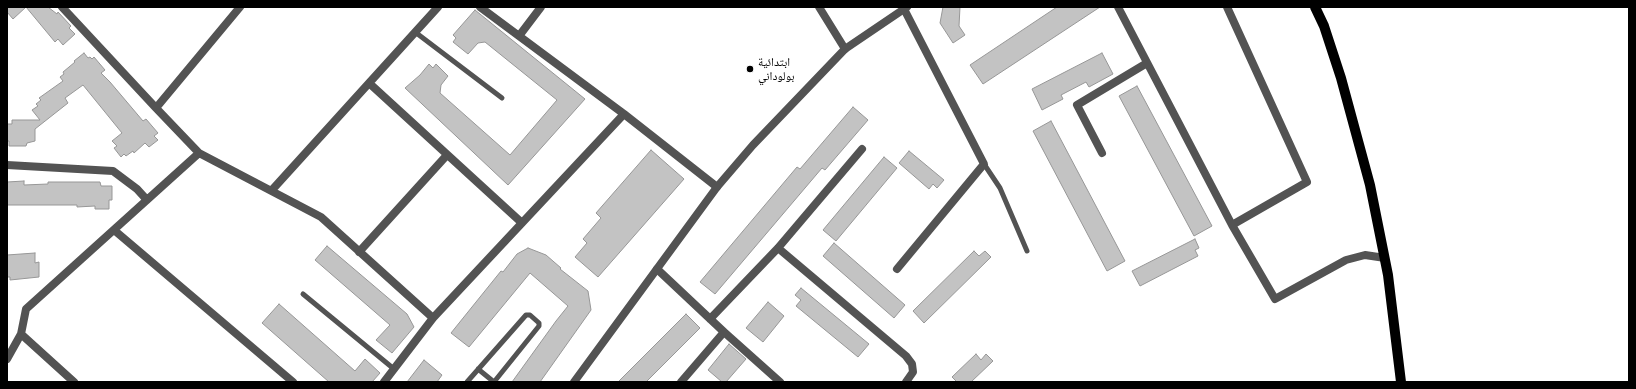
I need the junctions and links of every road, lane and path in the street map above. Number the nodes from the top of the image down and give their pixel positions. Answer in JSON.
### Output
{"nodes":[{"id":1,"x":62,"y":7,"type":"edge"},
{"id":2,"x":240,"y":7,"type":"edge"},
{"id":3,"x":438,"y":7,"type":"edge"},
{"id":4,"x":480,"y":7,"type":"edge"},
{"id":5,"x":541,"y":7,"type":"edge"},
{"id":6,"x":819,"y":7,"type":"edge"},
{"id":7,"x":1118,"y":7,"type":"edge"},
{"id":8,"x":1227,"y":7,"type":"edge"},
{"id":9,"x":1315,"y":7,"type":"edge"},
{"id":10,"x":1321,"y":7,"type":"edge"},
{"id":11,"x":906,"y":8,"type":"edge"},
{"id":12,"x":1324,"y":26,"type":"junction"},
{"id":13,"x":415,"y":32,"type":"junction"},
{"id":14,"x":520,"y":36,"type":"junction"},
{"id":15,"x":845,"y":49,"type":"junction"},
{"id":16,"x":1147,"y":64,"type":"junction"},
{"id":17,"x":369,"y":83,"type":"junction"},
{"id":18,"x":502,"y":98,"type":"dead end"},
{"id":19,"x":156,"y":108,"type":"junction"},
{"id":20,"x":624,"y":114,"type":"junction"},
{"id":21,"x":862,"y":149,"type":"dead end"},
{"id":22,"x":199,"y":153,"type":"junction"},
{"id":23,"x":1102,"y":153,"type":"dead end"},
{"id":24,"x":447,"y":155,"type":"junction"},
{"id":25,"x":984,"y":164,"type":"junction"},
{"id":26,"x":7,"y":165,"type":"edge"},
{"id":27,"x":717,"y":187,"type":"junction"},
{"id":28,"x":272,"y":190,"type":"junction"},
{"id":29,"x":147,"y":200,"type":"junction"},
{"id":30,"x":522,"y":223,"type":"junction"},
{"id":31,"x":1232,"y":225,"type":"junction"},
{"id":32,"x":114,"y":230,"type":"junction"},
{"id":33,"x":778,"y":248,"type":"junction"},
{"id":34,"x":1027,"y":251,"type":"dead end"},
{"id":35,"x":359,"y":252,"type":"junction"},
{"id":36,"x":1385,"y":258,"type":"junction"},
{"id":37,"x":897,"y":269,"type":"dead end"},
{"id":38,"x":657,"y":270,"type":"junction"},
{"id":39,"x":303,"y":294,"type":"dead end"},
{"id":40,"x":433,"y":318,"type":"junction"},
{"id":41,"x":710,"y":319,"type":"junction"},
{"id":42,"x":724,"y":332,"type":"junction"},
{"id":43,"x":21,"y":334,"type":"junction"},
{"id":44,"x":7,"y":359,"type":"edge"},
{"id":45,"x":394,"y":369,"type":"junction"},
{"id":46,"x":478,"y":369,"type":"junction"},
{"id":47,"x":74,"y":382,"type":"edge"},
{"id":48,"x":293,"y":382,"type":"edge"},
{"id":49,"x":384,"y":382,"type":"edge"},
{"id":50,"x":467,"y":382,"type":"edge"},
{"id":51,"x":494,"y":382,"type":"edge"},
{"id":52,"x":574,"y":382,"type":"edge"},
{"id":53,"x":681,"y":382,"type":"edge"},
{"id":54,"x":780,"y":382,"type":"edge"},
{"id":55,"x":906,"y":382,"type":"edge"},
{"id":56,"x":1401,"y":382,"type":"edge"}],
"edges":[{"from":1,"to":19,"type":"street"},
{"from":2,"to":19,"type":"street"},
{"from":3,"to":13,"type":"street"},
{"from":4,"to":14,"type":"street"},
{"from":5,"to":14,"type":"street"},
{"from":6,"to":15,"type":"street"},
{"from":7,"to":16,"type":"street"},
{"from":8,"to":31,"type":"street"},
{"from":9,"to":12,"type":"main road"},
{"from":10,"to":12,"type":"main road"},
{"from":11,"to":15,"type":"street"},
{"from":11,"to":25,"type":"street"},
{"from":12,"to":36,"type":"main road"},
{"from":13,"to":17,"type":"street"},
{"from":13,"to":18,"type":"lane"},
{"from":14,"to":20,"type":"street"},
{"from":15,"to":27,"type":"street"},
{"from":16,"to":23,"type":"street"},
{"from":16,"to":31,"type":"street"},
{"from":17,"to":24,"type":"street"},
{"from":17,"to":28,"type":"street"},
{"from":19,"to":22,"type":"street"},
{"from":20,"to":27,"type":"street"},
{"from":20,"to":30,"type":"street"},
{"from":21,"to":33,"type":"street"},
{"from":22,"to":28,"type":"street"},
{"from":22,"to":29,"type":"street"},
{"from":24,"to":30,"type":"street"},
{"from":24,"to":35,"type":"street"},
{"from":25,"to":34,"type":"lane"},
{"from":25,"to":37,"type":"street"},
{"from":26,"to":29,"type":"street"},
{"from":27,"to":38,"type":"street"},
{"from":28,"to":35,"type":"street"},
{"from":29,"to":32,"type":"street"},
{"from":30,"to":40,"type":"street"},
{"from":31,"to":36,"type":"street"},
{"from":32,"to":43,"type":"street"},
{"from":32,"to":48,"type":"street"},
{"from":33,"to":41,"type":"street"},
{"from":33,"to":55,"type":"street"},
{"from":35,"to":40,"type":"street"},
{"from":36,"to":56,"type":"main road"},
{"from":38,"to":41,"type":"street"},
{"from":38,"to":52,"type":"street"},
{"from":39,"to":45,"type":"lane"},
{"from":40,"to":45,"type":"street"},
{"from":41,"to":42,"type":"street"},
{"from":42,"to":53,"type":"street"},
{"from":42,"to":54,"type":"street"},
{"from":43,"to":44,"type":"street"},
{"from":43,"to":47,"type":"street"},
{"from":45,"to":49,"type":"street"},
{"from":46,"to":50,"type":"lane"},
{"from":46,"to":51,"type":"lane"},
{"from":46,"to":51,"type":"lane"}]}
